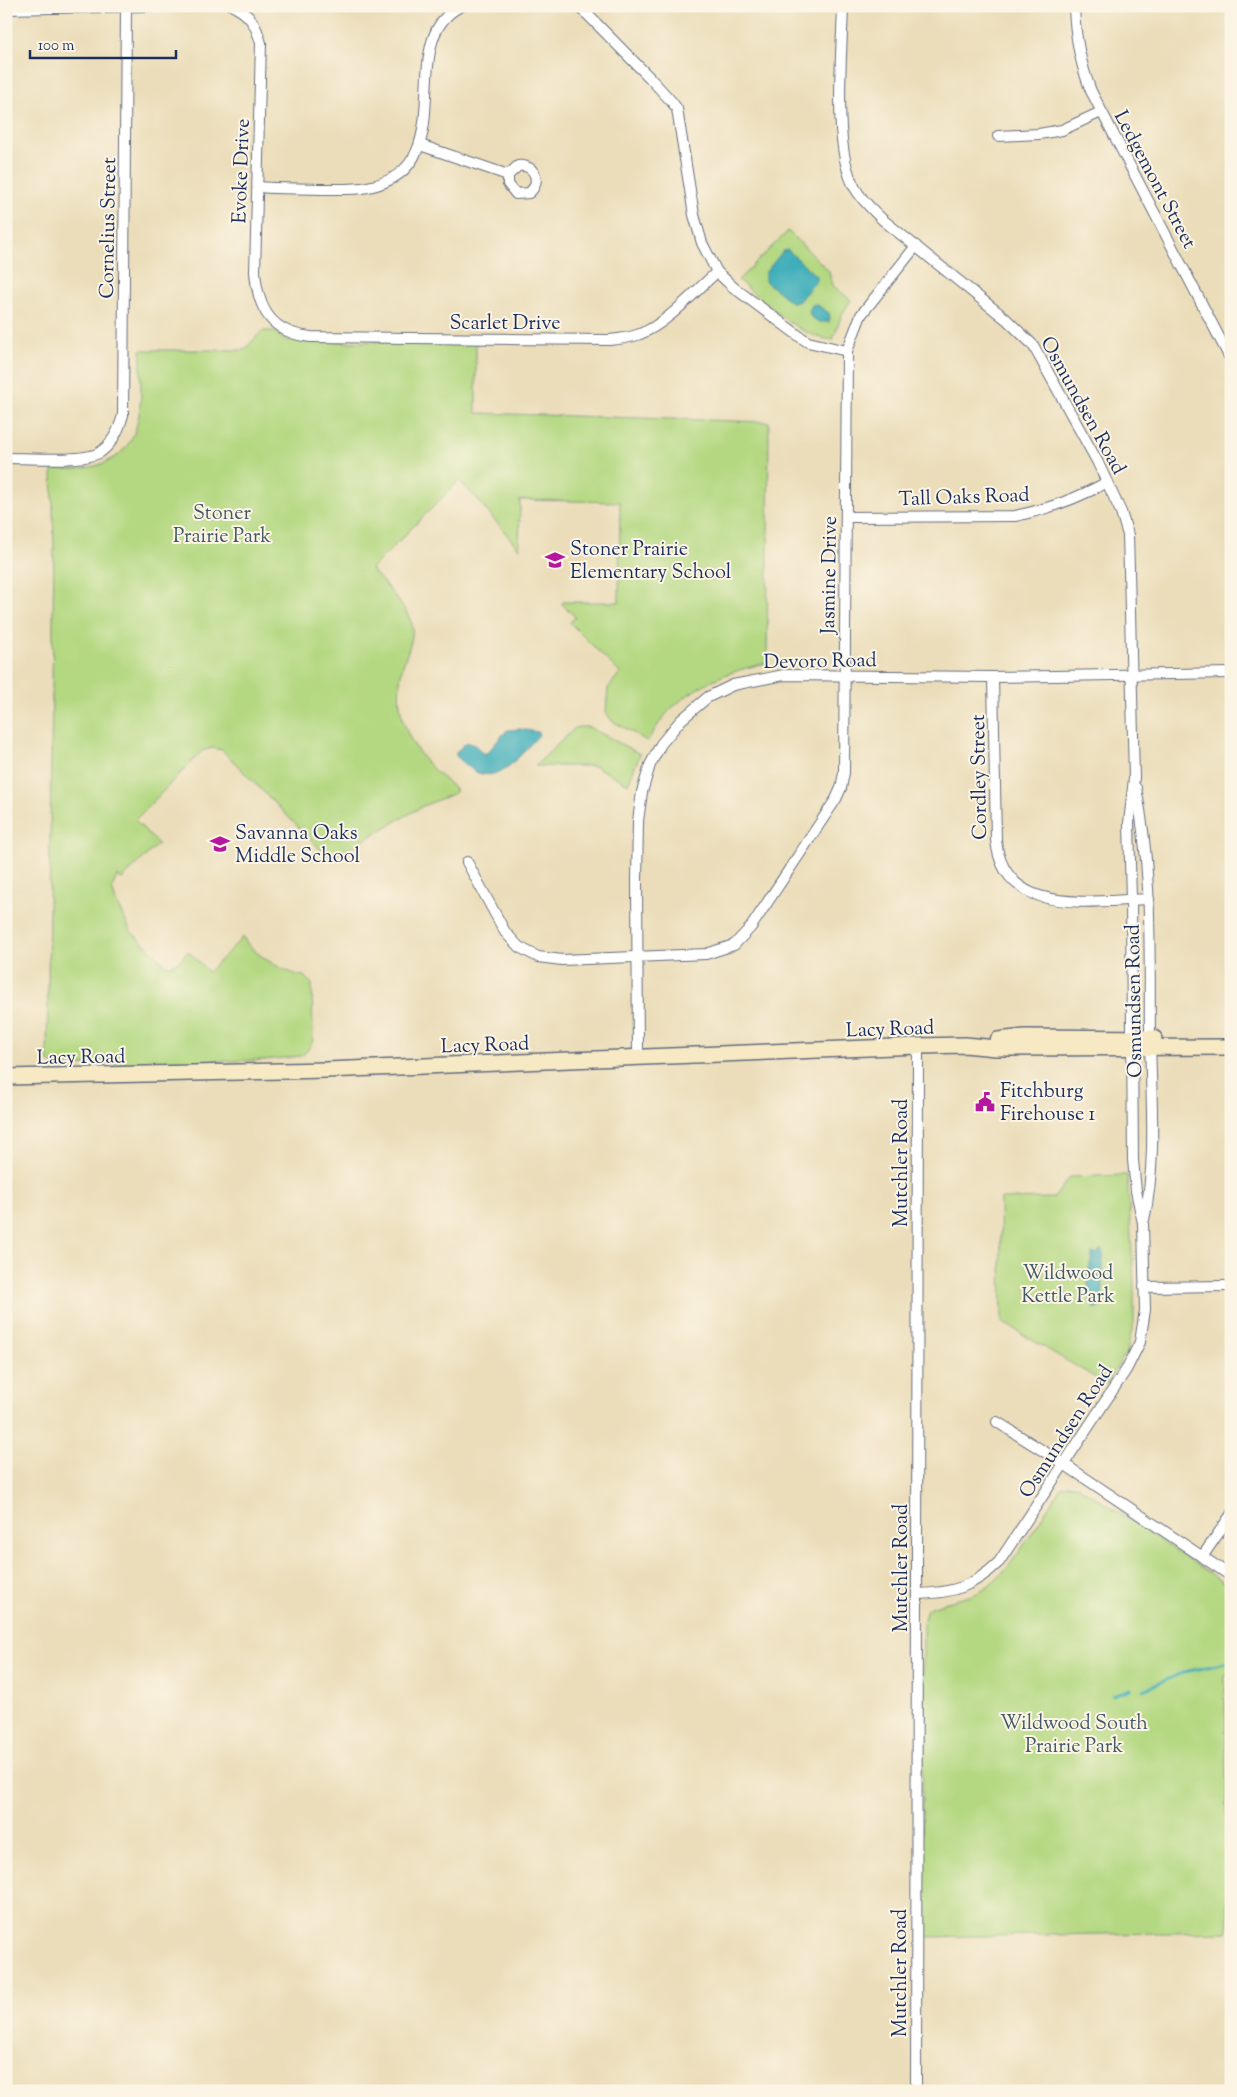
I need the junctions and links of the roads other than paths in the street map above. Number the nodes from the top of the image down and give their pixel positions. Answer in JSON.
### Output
{"nodes":[{"id":1,"x":147,"y":6,"type":"edge"},
{"id":2,"x":233,"y":6,"type":"edge"},
{"id":3,"x":460,"y":6,"type":"edge"},
{"id":4,"x":577,"y":6,"type":"edge"},
{"id":5,"x":843,"y":6,"type":"edge"},
{"id":6,"x":1074,"y":6,"type":"edge"},
{"id":7,"x":126,"y":8,"type":"junction"},
{"id":8,"x":6,"y":9,"type":"edge"},
{"id":9,"x":1101,"y":112,"type":"junction"},
{"id":10,"x":998,"y":136,"type":"dead end"},
{"id":11,"x":420,"y":145,"type":"junction"},
{"id":12,"x":508,"y":175,"type":"dead end"},
{"id":13,"x":258,"y":187,"type":"junction"},
{"id":14,"x":916,"y":246,"type":"junction"},
{"id":15,"x":717,"y":272,"type":"junction"},
{"id":16,"x":274,"y":323,"type":"joint"},
{"id":17,"x":847,"y":350,"type":"junction"},
{"id":18,"x":1231,"y":360,"type":"edge"},
{"id":19,"x":6,"y":458,"type":"edge"},
{"id":20,"x":1107,"y":482,"type":"junction"},
{"id":21,"x":846,"y":517,"type":"junction"},
{"id":22,"x":1231,"y":673,"type":"edge"},
{"id":23,"x":1132,"y":675,"type":"junction"},
{"id":24,"x":844,"y":676,"type":"junction"},
{"id":25,"x":994,"y":677,"type":"junction"},
{"id":26,"x":1134,"y":778,"type":"junction"},
{"id":27,"x":467,"y":862,"type":"dead end"},
{"id":28,"x":1131,"y":899,"type":"junction"},
{"id":29,"x":1149,"y":899,"type":"junction"},
{"id":30,"x":637,"y":957,"type":"junction"},
{"id":31,"x":1231,"y":1038,"type":"edge"},
{"id":32,"x":1132,"y":1042,"type":"junction"},
{"id":33,"x":1150,"y":1043,"type":"junction"},
{"id":34,"x":918,"y":1046,"type":"junction"},
{"id":35,"x":1231,"y":1046,"type":"edge"},
{"id":36,"x":638,"y":1058,"type":"junction"},
{"id":37,"x":6,"y":1078,"type":"edge"},
{"id":38,"x":1132,"y":1133,"type":"junction"},
{"id":39,"x":1152,"y":1133,"type":"junction"},
{"id":40,"x":1143,"y":1223,"type":"junction"},
{"id":41,"x":1231,"y":1286,"type":"edge"},
{"id":42,"x":1144,"y":1287,"type":"junction"},
{"id":43,"x":998,"y":1422,"type":"dead end"},
{"id":44,"x":1064,"y":1464,"type":"junction"},
{"id":45,"x":1231,"y":1515,"type":"edge"},
{"id":46,"x":1202,"y":1557,"type":"junction"},
{"id":47,"x":1231,"y":1576,"type":"edge"},
{"id":48,"x":918,"y":1594,"type":"junction"},
{"id":49,"x":916,"y":2091,"type":"edge"}],
"edges":[{"from":1,"to":7,"type":"street"},
{"from":2,"to":13,"type":"street","name":"Evoke Drive"},
{"from":3,"to":11,"type":"street"},
{"from":4,"to":15,"type":"street"},
{"from":5,"to":14,"type":"street","name":"Osmundsen Road"},
{"from":6,"to":9,"type":"street","name":"Ledgemont Street"},
{"from":7,"to":8,"type":"street"},
{"from":7,"to":19,"type":"street","name":"Cornelius Street"},
{"from":9,"to":10,"type":"street"},
{"from":9,"to":18,"type":"street","name":"Ledgemont Street"},
{"from":11,"to":12,"type":"street"},
{"from":11,"to":13,"type":"street"},
{"from":13,"to":16,"type":"street","name":"Evoke Drive"},
{"from":14,"to":17,"type":"street","name":"Jasmine Drive"},
{"from":14,"to":20,"type":"street","name":"Osmundsen Road"},
{"from":15,"to":16,"type":"street","name":"Scarlet Drive"},
{"from":15,"to":17,"type":"street"},
{"from":17,"to":21,"type":"street","name":"Jasmine Drive"},
{"from":20,"to":21,"type":"street","name":"Tall Oaks Road"},
{"from":20,"to":23,"type":"street","name":"Osmundsen Road"},
{"from":21,"to":24,"type":"street","name":"Jasmine Drive"},
{"from":22,"to":23,"type":"street","name":"Devoro Road"},
{"from":23,"to":25,"type":"street","name":"Devoro Road"},
{"from":23,"to":26,"type":"street","name":"Osmundsen Road"},
{"from":24,"to":25,"type":"street","name":"Devoro Road"},
{"from":24,"to":30,"type":"street","name":"Jasmine Drive"},
{"from":24,"to":30,"type":"street","name":"Devoro Road"},
{"from":25,"to":28,"type":"street","name":"Cordley Street"},
{"from":26,"to":28,"type":"street","name":"Osmundsen Road"},
{"from":26,"to":29,"type":"street","name":"Osmundsen Road"},
{"from":27,"to":30,"type":"street","name":"Jasmine Drive"},
{"from":28,"to":29,"type":"street","name":"Cordley Street"},
{"from":28,"to":32,"type":"street","name":"Osmundsen Road"},
{"from":29,"to":33,"type":"street","name":"Osmundsen Road"},
{"from":30,"to":36,"type":"street","name":"Devoro Road"},
{"from":31,"to":33,"type":"street","name":"Lacy Road"},
{"from":32,"to":33,"type":"street","name":"Lacy Road"},
{"from":32,"to":34,"type":"street","name":"Lacy Road"},
{"from":32,"to":38,"type":"street","name":"Osmundsen Road"},
{"from":33,"to":35,"type":"street","name":"Lacy Road"},
{"from":33,"to":39,"type":"street","name":"Osmundsen Road"},
{"from":34,"to":36,"type":"street","name":"Lacy Road"},
{"from":34,"to":48,"type":"street","name":"Mutchler Road"},
{"from":36,"to":37,"type":"street","name":"Lacy Road"},
{"from":38,"to":39,"type":"street"},
{"from":38,"to":40,"type":"street","name":"Osmundsen Road"},
{"from":39,"to":40,"type":"street","name":"Osmundsen Road"},
{"from":40,"to":42,"type":"street","name":"Osmundsen Road"},
{"from":41,"to":42,"type":"street"},
{"from":42,"to":44,"type":"street","name":"Osmundsen Road"},
{"from":43,"to":44,"type":"street"},
{"from":44,"to":46,"type":"street"},
{"from":44,"to":48,"type":"street","name":"Osmundsen Road"},
{"from":45,"to":46,"type":"street"},
{"from":46,"to":47,"type":"street"},
{"from":48,"to":49,"type":"street","name":"Mutchler Road"}]}
